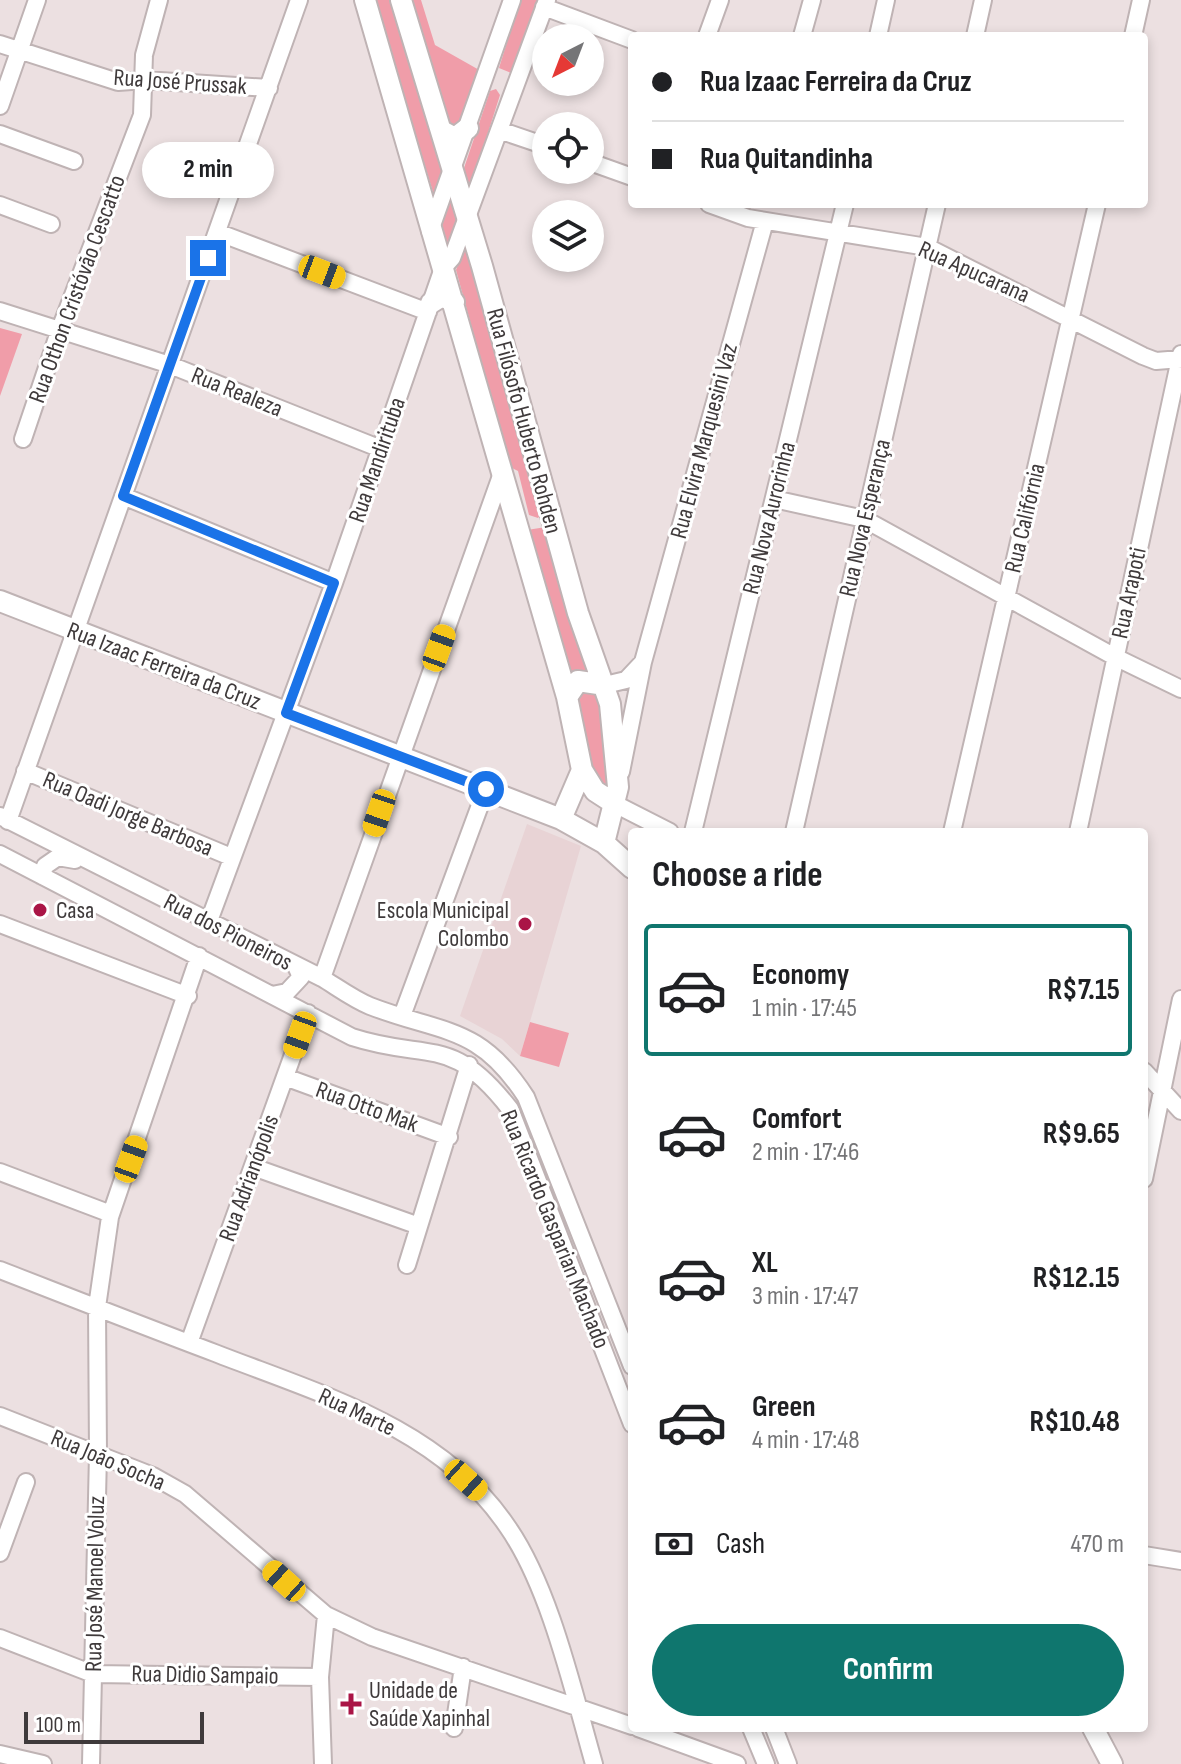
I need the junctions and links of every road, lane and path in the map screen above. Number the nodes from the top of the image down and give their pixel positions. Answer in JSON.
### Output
{"nodes":[{"id":1,"x":37,"y":0,"type":"edge"},
{"id":2,"x":159,"y":0,"type":"edge"},
{"id":3,"x":299,"y":0,"type":"edge"},
{"id":4,"x":365,"y":0,"type":"edge"},
{"id":5,"x":401,"y":0,"type":"edge"},
{"id":6,"x":512,"y":0,"type":"edge"},
{"id":7,"x":720,"y":0,"type":"edge"},
{"id":8,"x":812,"y":0,"type":"edge"},
{"id":9,"x":886,"y":0,"type":"edge"},
{"id":10,"x":983,"y":0,"type":"edge"},
{"id":11,"x":1141,"y":0,"type":"edge"},
{"id":12,"x":545,"y":4,"type":"edge"},
{"id":13,"x":708,"y":32,"type":"edge"},
{"id":14,"x":803,"y":32,"type":"edge"},
{"id":15,"x":879,"y":32,"type":"edge"},
{"id":16,"x":976,"y":32,"type":"edge"},
{"id":17,"x":1134,"y":32,"type":"edge"},
{"id":18,"x":628,"y":38,"type":"edge"},
{"id":19,"x":0,"y":44,"type":"edge"},
{"id":20,"x":19,"y":51,"type":"junction"},
{"id":21,"x":145,"y":80,"type":"junction"},
{"id":22,"x":483,"y":86,"type":"junction"},
{"id":23,"x":269,"y":88,"type":"junction"},
{"id":24,"x":511,"y":97,"type":"junction"},
{"id":25,"x":0,"y":106,"type":"edge"},
{"id":26,"x":468,"y":128,"type":"junction"},
{"id":27,"x":499,"y":130,"type":"junction"},
{"id":28,"x":442,"y":131,"type":"junction"},
{"id":29,"x":0,"y":134,"type":"edge"},
{"id":30,"x":532,"y":141,"type":"edge"},
{"id":31,"x":74,"y":161,"type":"dead end"},
{"id":32,"x":604,"y":167,"type":"edge"},
{"id":33,"x":454,"y":172,"type":"junction"},
{"id":34,"x":628,"y":176,"type":"edge"},
{"id":35,"x":0,"y":205,"type":"edge"},
{"id":36,"x":844,"y":208,"type":"edge"},
{"id":37,"x":936,"y":208,"type":"edge"},
{"id":38,"x":1096,"y":208,"type":"edge"},
{"id":39,"x":750,"y":211,"type":"edge"},
{"id":40,"x":467,"y":217,"type":"junction"},
{"id":41,"x":765,"y":221,"type":"junction"},
{"id":42,"x":51,"y":224,"type":"dead end"},
{"id":43,"x":430,"y":231,"type":"junction"},
{"id":44,"x":217,"y":232,"type":"junction"},
{"id":45,"x":839,"y":232,"type":"junction"},
{"id":46,"x":927,"y":247,"type":"junction"},
{"id":47,"x":443,"y":268,"type":"junction"},
{"id":48,"x":454,"y":302,"type":"junction"},
{"id":49,"x":429,"y":308,"type":"junction"},
{"id":50,"x":0,"y":311,"type":"edge"},
{"id":51,"x":1072,"y":318,"type":"junction"},
{"id":52,"x":60,"y":329,"type":"junction"},
{"id":53,"x":1181,"y":358,"type":"edge"},
{"id":54,"x":170,"y":365,"type":"junction"},
{"id":55,"x":23,"y":439,"type":"dead end"},
{"id":56,"x":381,"y":449,"type":"junction"},
{"id":57,"x":501,"y":476,"type":"junction"},
{"id":58,"x":123,"y":496,"type":"junction"},
{"id":59,"x":774,"y":499,"type":"junction"},
{"id":60,"x":548,"y":508,"type":"junction"},
{"id":61,"x":489,"y":510,"type":"junction"},
{"id":62,"x":514,"y":515,"type":"junction"},
{"id":63,"x":864,"y":519,"type":"junction"},
{"id":64,"x":334,"y":583,"type":"junction"},
{"id":65,"x":1007,"y":596,"type":"junction"},
{"id":66,"x":0,"y":601,"type":"edge"},
{"id":67,"x":75,"y":631,"type":"junction"},
{"id":68,"x":1115,"y":657,"type":"junction"},
{"id":69,"x":643,"y":662,"type":"junction"},
{"id":70,"x":605,"y":685,"type":"junction"},
{"id":71,"x":1181,"y":689,"type":"edge"},
{"id":72,"x":567,"y":697,"type":"junction"},
{"id":73,"x":286,"y":713,"type":"junction"},
{"id":74,"x":399,"y":758,"type":"junction"},
{"id":75,"x":582,"y":770,"type":"junction"},
{"id":76,"x":25,"y":771,"type":"junction"},
{"id":77,"x":486,"y":789,"type":"junction"},
{"id":78,"x":617,"y":795,"type":"junction"},
{"id":79,"x":4,"y":818,"type":"edge"},
{"id":80,"x":561,"y":819,"type":"junction"},
{"id":81,"x":664,"y":828,"type":"edge"},
{"id":82,"x":694,"y":828,"type":"edge"},
{"id":83,"x":795,"y":828,"type":"edge"},
{"id":84,"x":953,"y":828,"type":"edge"},
{"id":85,"x":1079,"y":828,"type":"edge"},
{"id":86,"x":604,"y":843,"type":"junction"},
{"id":87,"x":0,"y":854,"type":"edge"},
{"id":88,"x":231,"y":857,"type":"junction"},
{"id":89,"x":628,"y":864,"type":"edge"},
{"id":90,"x":114,"y":874,"type":"junction"},
{"id":91,"x":42,"y":876,"type":"junction"},
{"id":92,"x":209,"y":921,"type":"junction"},
{"id":93,"x":0,"y":924,"type":"edge"},
{"id":94,"x":199,"y":956,"type":"junction"},
{"id":95,"x":296,"y":966,"type":"junction"},
{"id":96,"x":322,"y":978,"type":"junction"},
{"id":97,"x":272,"y":995,"type":"junction"},
{"id":98,"x":188,"y":996,"type":"junction"},
{"id":99,"x":1181,"y":999,"type":"edge"},
{"id":100,"x":308,"y":1013,"type":"junction"},
{"id":101,"x":402,"y":1016,"type":"junction"},
{"id":102,"x":461,"y":1034,"type":"joint"},
{"id":103,"x":450,"y":1055,"type":"joint"},
{"id":104,"x":469,"y":1065,"type":"junction"},
{"id":105,"x":1148,"y":1076,"type":"edge"},
{"id":106,"x":285,"y":1077,"type":"junction"},
{"id":107,"x":1161,"y":1094,"type":"junction"},
{"id":108,"x":1181,"y":1111,"type":"edge"},
{"id":109,"x":449,"y":1137,"type":"junction"},
{"id":110,"x":1148,"y":1159,"type":"edge"},
{"id":111,"x":253,"y":1167,"type":"junction"},
{"id":112,"x":0,"y":1172,"type":"edge"},
{"id":113,"x":111,"y":1214,"type":"junction"},
{"id":114,"x":419,"y":1226,"type":"junction"},
{"id":115,"x":407,"y":1265,"type":"dead end"},
{"id":116,"x":0,"y":1270,"type":"edge"},
{"id":117,"x":97,"y":1307,"type":"junction"},
{"id":118,"x":189,"y":1343,"type":"junction"},
{"id":119,"x":628,"y":1356,"type":"edge"},
{"id":120,"x":628,"y":1414,"type":"edge"},
{"id":121,"x":0,"y":1416,"type":"edge"},
{"id":122,"x":98,"y":1454,"type":"junction"},
{"id":123,"x":26,"y":1482,"type":"dead end"},
{"id":124,"x":0,"y":1553,"type":"edge"},
{"id":125,"x":1148,"y":1556,"type":"edge"},
{"id":126,"x":1181,"y":1561,"type":"edge"},
{"id":127,"x":326,"y":1615,"type":"junction"},
{"id":128,"x":0,"y":1638,"type":"edge"},
{"id":129,"x":463,"y":1667,"type":"junction"},
{"id":130,"x":93,"y":1674,"type":"junction"},
{"id":131,"x":320,"y":1677,"type":"junction"},
{"id":132,"x":577,"y":1706,"type":"junction"},
{"id":133,"x":628,"y":1725,"type":"edge"},
{"id":134,"x":454,"y":1728,"type":"dead end"},
{"id":135,"x":649,"y":1732,"type":"edge"},
{"id":136,"x":753,"y":1732,"type":"edge"},
{"id":137,"x":776,"y":1732,"type":"edge"},
{"id":138,"x":1095,"y":1732,"type":"edge"},
{"id":139,"x":0,"y":1754,"type":"edge"},
{"id":140,"x":43,"y":1764,"type":"edge"},
{"id":141,"x":91,"y":1764,"type":"edge"},
{"id":142,"x":323,"y":1764,"type":"edge"},
{"id":143,"x":594,"y":1764,"type":"edge"},
{"id":144,"x":737,"y":1764,"type":"edge"},
{"id":145,"x":766,"y":1764,"type":"edge"},
{"id":146,"x":788,"y":1764,"type":"edge"},
{"id":147,"x":1112,"y":1764,"type":"edge"}],
"edges":[{"from":1,"to":20,"type":"street"},
{"from":2,"to":21,"type":"street","name":"Rua Othon Cristóvão Cescatto"},
{"from":3,"to":23,"type":"street"},
{"from":4,"to":43,"type":"main road","name":"Rua Filósofo Huberto Rohden"},
{"from":5,"to":28,"type":"main road","name":"Rua Filósofo Huberto Rohden"},
{"from":6,"to":22,"type":"street"},
{"from":7,"to":13,"type":"street"},
{"from":8,"to":14,"type":"street"},
{"from":9,"to":15,"type":"street"},
{"from":10,"to":16,"type":"street"},
{"from":11,"to":17,"type":"street"},
{"from":12,"to":18,"type":"street"},
{"from":12,"to":24,"type":"street","name":"Rua Mandirituba"},
{"from":19,"to":20,"type":"street","name":"Rua José Prussak"},
{"from":20,"to":21,"type":"street","name":"Rua José Prussak"},
{"from":20,"to":25,"type":"street"},
{"from":21,"to":23,"type":"street","name":"Rua José Prussak"},
{"from":21,"to":52,"type":"street","name":"Rua Othon Cristóvão Cescatto"},
{"from":22,"to":24,"type":"street"},
{"from":22,"to":26,"type":"street"},
{"from":23,"to":44,"type":"street"},
{"from":24,"to":27,"type":"street","name":"Rua Mandirituba"},
{"from":26,"to":28,"type":"main road"},
{"from":26,"to":33,"type":"street"},
{"from":27,"to":30,"type":"street"},
{"from":27,"to":40,"type":"street","name":"Rua Mandirituba"},
{"from":28,"to":33,"type":"main road","name":"Rua Filósofo Huberto Rohden"},
{"from":29,"to":31,"type":"street"},
{"from":32,"to":34,"type":"street"},
{"from":33,"to":40,"type":"main road","name":"Rua Filósofo Huberto Rohden"},
{"from":33,"to":43,"type":"street"},
{"from":35,"to":42,"type":"street"},
{"from":36,"to":45,"type":"street","name":"Rua Nova Aurorinha"},
{"from":37,"to":46,"type":"street","name":"Rua Nova Esperança"},
{"from":38,"to":51,"type":"street","name":"Rua Califórnia"},
{"from":39,"to":41,"type":"street","name":"Rua Apucarana"},
{"from":40,"to":47,"type":"street","name":"Rua Mandirituba"},
{"from":40,"to":60,"type":"main road","name":"Rua Filósofo Huberto Rohden"},
{"from":41,"to":45,"type":"street","name":"Rua Apucarana"},
{"from":41,"to":69,"type":"street","name":"Rua Elvira Marquesini Vaz"},
{"from":43,"to":47,"type":"main road","name":"Rua Filósofo Huberto Rohden"},
{"from":44,"to":49,"type":"street"},
{"from":44,"to":54,"type":"street"},
{"from":45,"to":46,"type":"street","name":"Rua Apucarana"},
{"from":45,"to":59,"type":"street","name":"Rua Nova Aurorinha"},
{"from":46,"to":51,"type":"street","name":"Rua Apucarana"},
{"from":46,"to":63,"type":"street","name":"Rua Nova Esperança"},
{"from":47,"to":48,"type":"main road","name":"Rua Filósofo Huberto Rohden"},
{"from":47,"to":49,"type":"street","name":"Rua Mandirituba"},
{"from":48,"to":49,"type":"main road"},
{"from":48,"to":57,"type":"main road","name":"Rua Filósofo Huberto Rohden"},
{"from":49,"to":56,"type":"street","name":"Rua Mandirituba"},
{"from":50,"to":52,"type":"street","name":"Rua Realeza"},
{"from":51,"to":53,"type":"street","name":"Rua Apucarana"},
{"from":51,"to":65,"type":"street","name":"Rua Califórnia"},
{"from":52,"to":54,"type":"street","name":"Rua Realeza"},
{"from":52,"to":55,"type":"street","name":"Rua Othon Cristóvão Cescatto"},
{"from":53,"to":68,"type":"street","name":"Rua Arapoti"},
{"from":54,"to":56,"type":"street","name":"Rua Realeza"},
{"from":54,"to":58,"type":"street"},
{"from":56,"to":64,"type":"street","name":"Rua Mandirituba"},
{"from":57,"to":61,"type":"street"},
{"from":57,"to":62,"type":"main road","name":"Rua Filósofo Huberto Rohden"},
{"from":58,"to":64,"type":"street"},
{"from":58,"to":67,"type":"street"},
{"from":59,"to":63,"type":"street"},
{"from":59,"to":82,"type":"street","name":"Rua Nova Aurorinha"},
{"from":60,"to":62,"type":"main road"},
{"from":60,"to":70,"type":"main road","name":"Rua Filósofo Huberto Rohden"},
{"from":61,"to":62,"type":"street"},
{"from":61,"to":74,"type":"street"},
{"from":62,"to":72,"type":"main road","name":"Rua Filósofo Huberto Rohden"},
{"from":63,"to":65,"type":"street"},
{"from":63,"to":83,"type":"street","name":"Rua Nova Esperança"},
{"from":64,"to":73,"type":"street","name":"Rua Mandirituba"},
{"from":65,"to":68,"type":"street"},
{"from":65,"to":84,"type":"street","name":"Rua Califórnia"},
{"from":66,"to":67,"type":"main road","name":"Rua Izaac Ferreira da Cruz"},
{"from":67,"to":73,"type":"main road","name":"Rua Izaac Ferreira da Cruz"},
{"from":67,"to":76,"type":"street"},
{"from":68,"to":71,"type":"street"},
{"from":68,"to":85,"type":"street","name":"Rua Arapoti"},
{"from":69,"to":70,"type":"street"},
{"from":69,"to":78,"type":"street","name":"Rua Elvira Marquesini Vaz"},
{"from":70,"to":72,"type":"main road"},
{"from":70,"to":78,"type":"main road","name":"Rua Filósofo Huberto Rohden"},
{"from":72,"to":75,"type":"main road","name":"Rua Filósofo Huberto Rohden"},
{"from":73,"to":74,"type":"main road","name":"Rua Izaac Ferreira da Cruz"},
{"from":73,"to":88,"type":"street","name":"Rua Mandirituba"},
{"from":74,"to":77,"type":"main road","name":"Rua Izaac Ferreira da Cruz"},
{"from":74,"to":96,"type":"street"},
{"from":75,"to":78,"type":"main road"},
{"from":75,"to":80,"type":"main road"},
{"from":76,"to":79,"type":"street"},
{"from":76,"to":88,"type":"street","name":"Rua Oadi Jorge Barbosa"},
{"from":77,"to":80,"type":"main road","name":"Rua Izaac Ferreira da Cruz"},
{"from":77,"to":101,"type":"street"},
{"from":78,"to":81,"type":"street"},
{"from":78,"to":86,"type":"main road","name":"Rua Filósofo Huberto Rohden"},
{"from":79,"to":90,"type":"street","name":"Rua dos Pioneiros"},
{"from":80,"to":86,"type":"main road","name":"Rua Izaac Ferreira da Cruz"},
{"from":86,"to":89,"type":"main road","name":"Rua Izaac Ferreira da Cruz"},
{"from":87,"to":91,"type":"street","name":"Rua dos Pioneiros"},
{"from":88,"to":92,"type":"street","name":"Rua Mandirituba"},
{"from":90,"to":91,"type":"street"},
{"from":90,"to":92,"type":"street","name":"Rua dos Pioneiros"},
{"from":91,"to":94,"type":"street","name":"Rua dos Pioneiros"},
{"from":92,"to":95,"type":"street","name":"Rua dos Pioneiros"},
{"from":93,"to":98,"type":"street"},
{"from":94,"to":97,"type":"street","name":"Rua dos Pioneiros"},
{"from":94,"to":98,"type":"street"},
{"from":95,"to":96,"type":"street","name":"Rua dos Pioneiros"},
{"from":95,"to":97,"type":"street"},
{"from":96,"to":101,"type":"street","name":"Rua dos Pioneiros"},
{"from":97,"to":100,"type":"street","name":"Rua dos Pioneiros"},
{"from":98,"to":113,"type":"street"},
{"from":99,"to":107,"type":"street"},
{"from":100,"to":103,"type":"street","name":"Rua dos Pioneiros"},
{"from":100,"to":106,"type":"street","name":"Rua Adrianópolis"},
{"from":101,"to":102,"type":"street","name":"Rua dos Pioneiros"},
{"from":102,"to":119,"type":"street","name":"Rua Ricardo Gasparian Machado"},
{"from":103,"to":104,"type":"street","name":"Rua Ricardo Gasparian Machado"},
{"from":104,"to":109,"type":"street"},
{"from":104,"to":120,"type":"street","name":"Rua Ricardo Gasparian Machado"},
{"from":105,"to":107,"type":"street"},
{"from":106,"to":109,"type":"street","name":"Rua Otto Mak"},
{"from":106,"to":111,"type":"street","name":"Rua Adrianópolis"},
{"from":107,"to":108,"type":"street"},
{"from":107,"to":110,"type":"street"},
{"from":109,"to":114,"type":"street"},
{"from":111,"to":114,"type":"street"},
{"from":111,"to":118,"type":"street","name":"Rua Adrianópolis"},
{"from":112,"to":113,"type":"street"},
{"from":113,"to":117,"type":"street"},
{"from":114,"to":115,"type":"street"},
{"from":116,"to":117,"type":"street","name":"Rua Marte"},
{"from":117,"to":118,"type":"street","name":"Rua Marte"},
{"from":117,"to":122,"type":"street","name":"Rua José Manoel Voluz"},
{"from":118,"to":132,"type":"street","name":"Rua Marte"},
{"from":121,"to":122,"type":"street","name":"Rua João Socha"},
{"from":122,"to":127,"type":"street","name":"Rua João Socha"},
{"from":122,"to":130,"type":"street","name":"Rua José Manoel Voluz"},
{"from":123,"to":124,"type":"street"},
{"from":125,"to":126,"type":"street"},
{"from":127,"to":129,"type":"street","name":"Rua João Socha"},
{"from":127,"to":131,"type":"street"},
{"from":128,"to":130,"type":"street","name":"Rua Didio Sampaio"},
{"from":129,"to":132,"type":"street","name":"Rua João Socha"},
{"from":129,"to":134,"type":"street"},
{"from":130,"to":131,"type":"street","name":"Rua Didio Sampaio"},
{"from":130,"to":141,"type":"street","name":"Rua José Manoel Voluz"},
{"from":131,"to":142,"type":"street"},
{"from":132,"to":133,"type":"street","name":"Rua João Socha"},
{"from":132,"to":143,"type":"street","name":"Rua Marte"},
{"from":135,"to":144,"type":"street"},
{"from":136,"to":145,"type":"street"},
{"from":137,"to":146,"type":"street"},
{"from":138,"to":147,"type":"main road"},
{"from":139,"to":140,"type":"street"}]}
